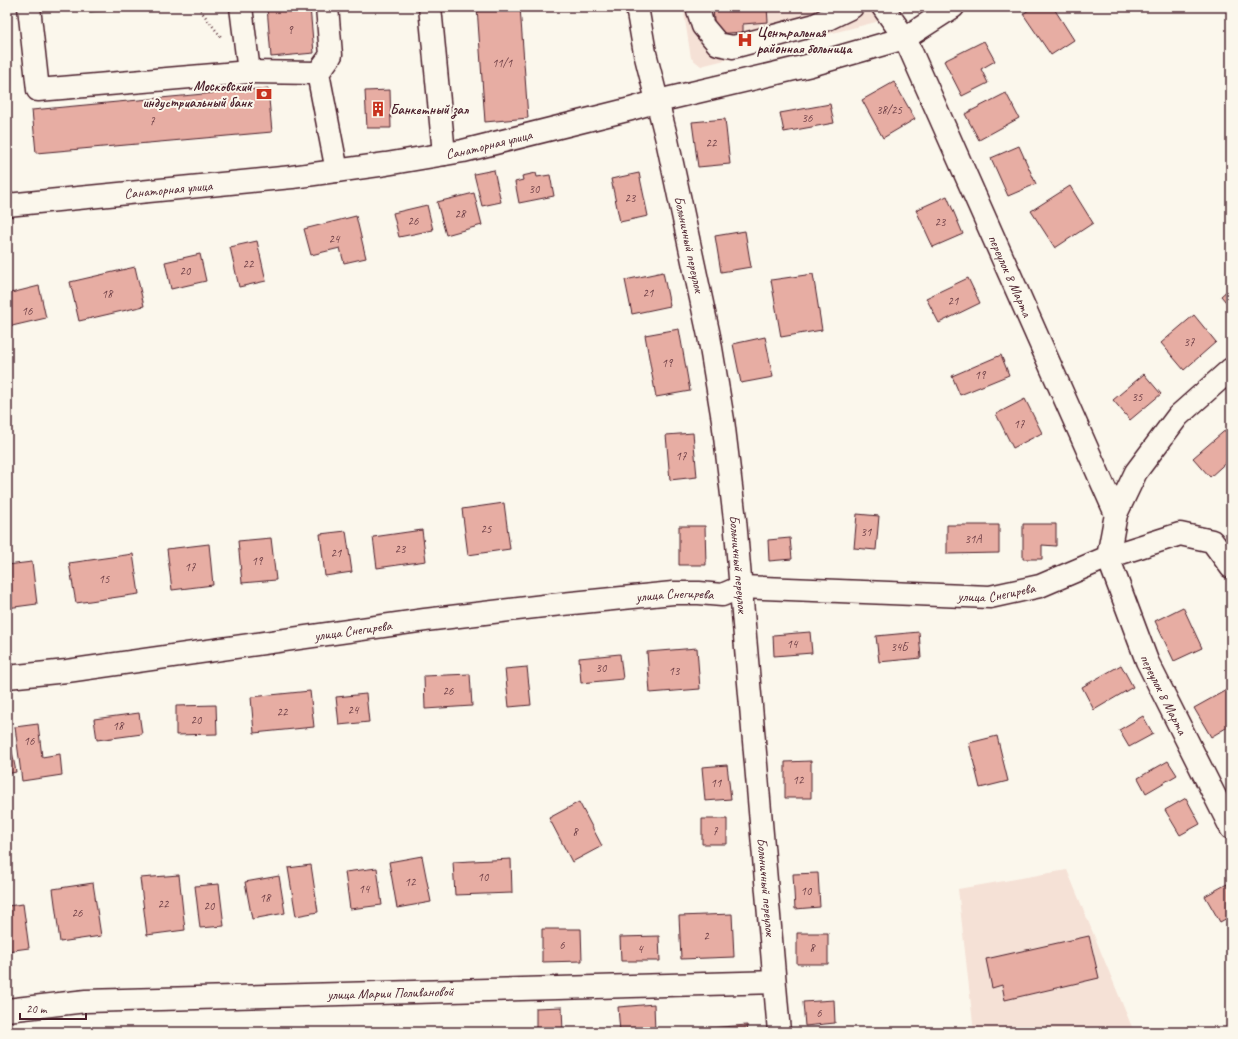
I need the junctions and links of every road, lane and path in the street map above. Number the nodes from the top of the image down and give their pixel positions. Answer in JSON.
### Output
{"nodes":[{"id":1,"x":29,"y":7,"type":"edge"},
{"id":2,"x":241,"y":7,"type":"edge"},
{"id":3,"x":327,"y":7,"type":"edge"},
{"id":4,"x":430,"y":7,"type":"edge"},
{"id":5,"x":637,"y":7,"type":"edge"},
{"id":6,"x":696,"y":7,"type":"edge"},
{"id":7,"x":852,"y":7,"type":"edge"},
{"id":8,"x":883,"y":7,"type":"edge"},
{"id":9,"x":953,"y":7,"type":"edge"},
{"id":10,"x":905,"y":38,"type":"junction"},
{"id":11,"x":249,"y":72,"type":"junction"},
{"id":12,"x":318,"y":73,"type":"junction"},
{"id":13,"x":658,"y":101,"type":"junction"},
{"id":14,"x":444,"y":154,"type":"junction"},
{"id":15,"x":337,"y":171,"type":"junction"},
{"id":16,"x":7,"y":205,"type":"edge"},
{"id":17,"x":1231,"y":369,"type":"edge"},
{"id":18,"x":1116,"y":514,"type":"junction"},
{"id":19,"x":1108,"y":557,"type":"junction"},
{"id":20,"x":1231,"y":567,"type":"edge"},
{"id":21,"x":741,"y":587,"type":"junction"},
{"id":22,"x":7,"y":677,"type":"edge"},
{"id":23,"x":1231,"y":828,"type":"edge"},
{"id":24,"x":774,"y":982,"type":"junction"},
{"id":25,"x":7,"y":1010,"type":"edge"},
{"id":26,"x":778,"y":1032,"type":"edge"}],
"edges":[{"from":1,"to":11,"type":"street"},
{"from":2,"to":11,"type":"street"},
{"from":3,"to":12,"type":"street"},
{"from":4,"to":14,"type":"street"},
{"from":5,"to":13,"type":"street","name":"Больничный переулок"},
{"from":6,"to":7,"type":"street"},
{"from":8,"to":10,"type":"street","name":"переулок 8 Марта"},
{"from":9,"to":10,"type":"street","name":"Санаторная улица"},
{"from":10,"to":13,"type":"street","name":"Санаторная улица"},
{"from":10,"to":18,"type":"street","name":"переулок 8 Марта"},
{"from":11,"to":12,"type":"street"},
{"from":12,"to":15,"type":"street"},
{"from":13,"to":14,"type":"street","name":"Санаторная улица"},
{"from":13,"to":21,"type":"street","name":"Больничный переулок"},
{"from":14,"to":15,"type":"street","name":"Санаторная улица"},
{"from":15,"to":16,"type":"street","name":"Санаторная улица"},
{"from":17,"to":18,"type":"street"},
{"from":18,"to":19,"type":"street"},
{"from":19,"to":20,"type":"street","name":"улица Снегирева"},
{"from":19,"to":21,"type":"street","name":"улица Снегирева"},
{"from":19,"to":23,"type":"street","name":"переулок 8 Марта"},
{"from":21,"to":22,"type":"street","name":"улица Снегирева"},
{"from":21,"to":24,"type":"street","name":"Больничный переулок"},
{"from":24,"to":25,"type":"street","name":"улица Марии Поливановой"},
{"from":24,"to":26,"type":"street","name":"Больничный переулок"}]}
